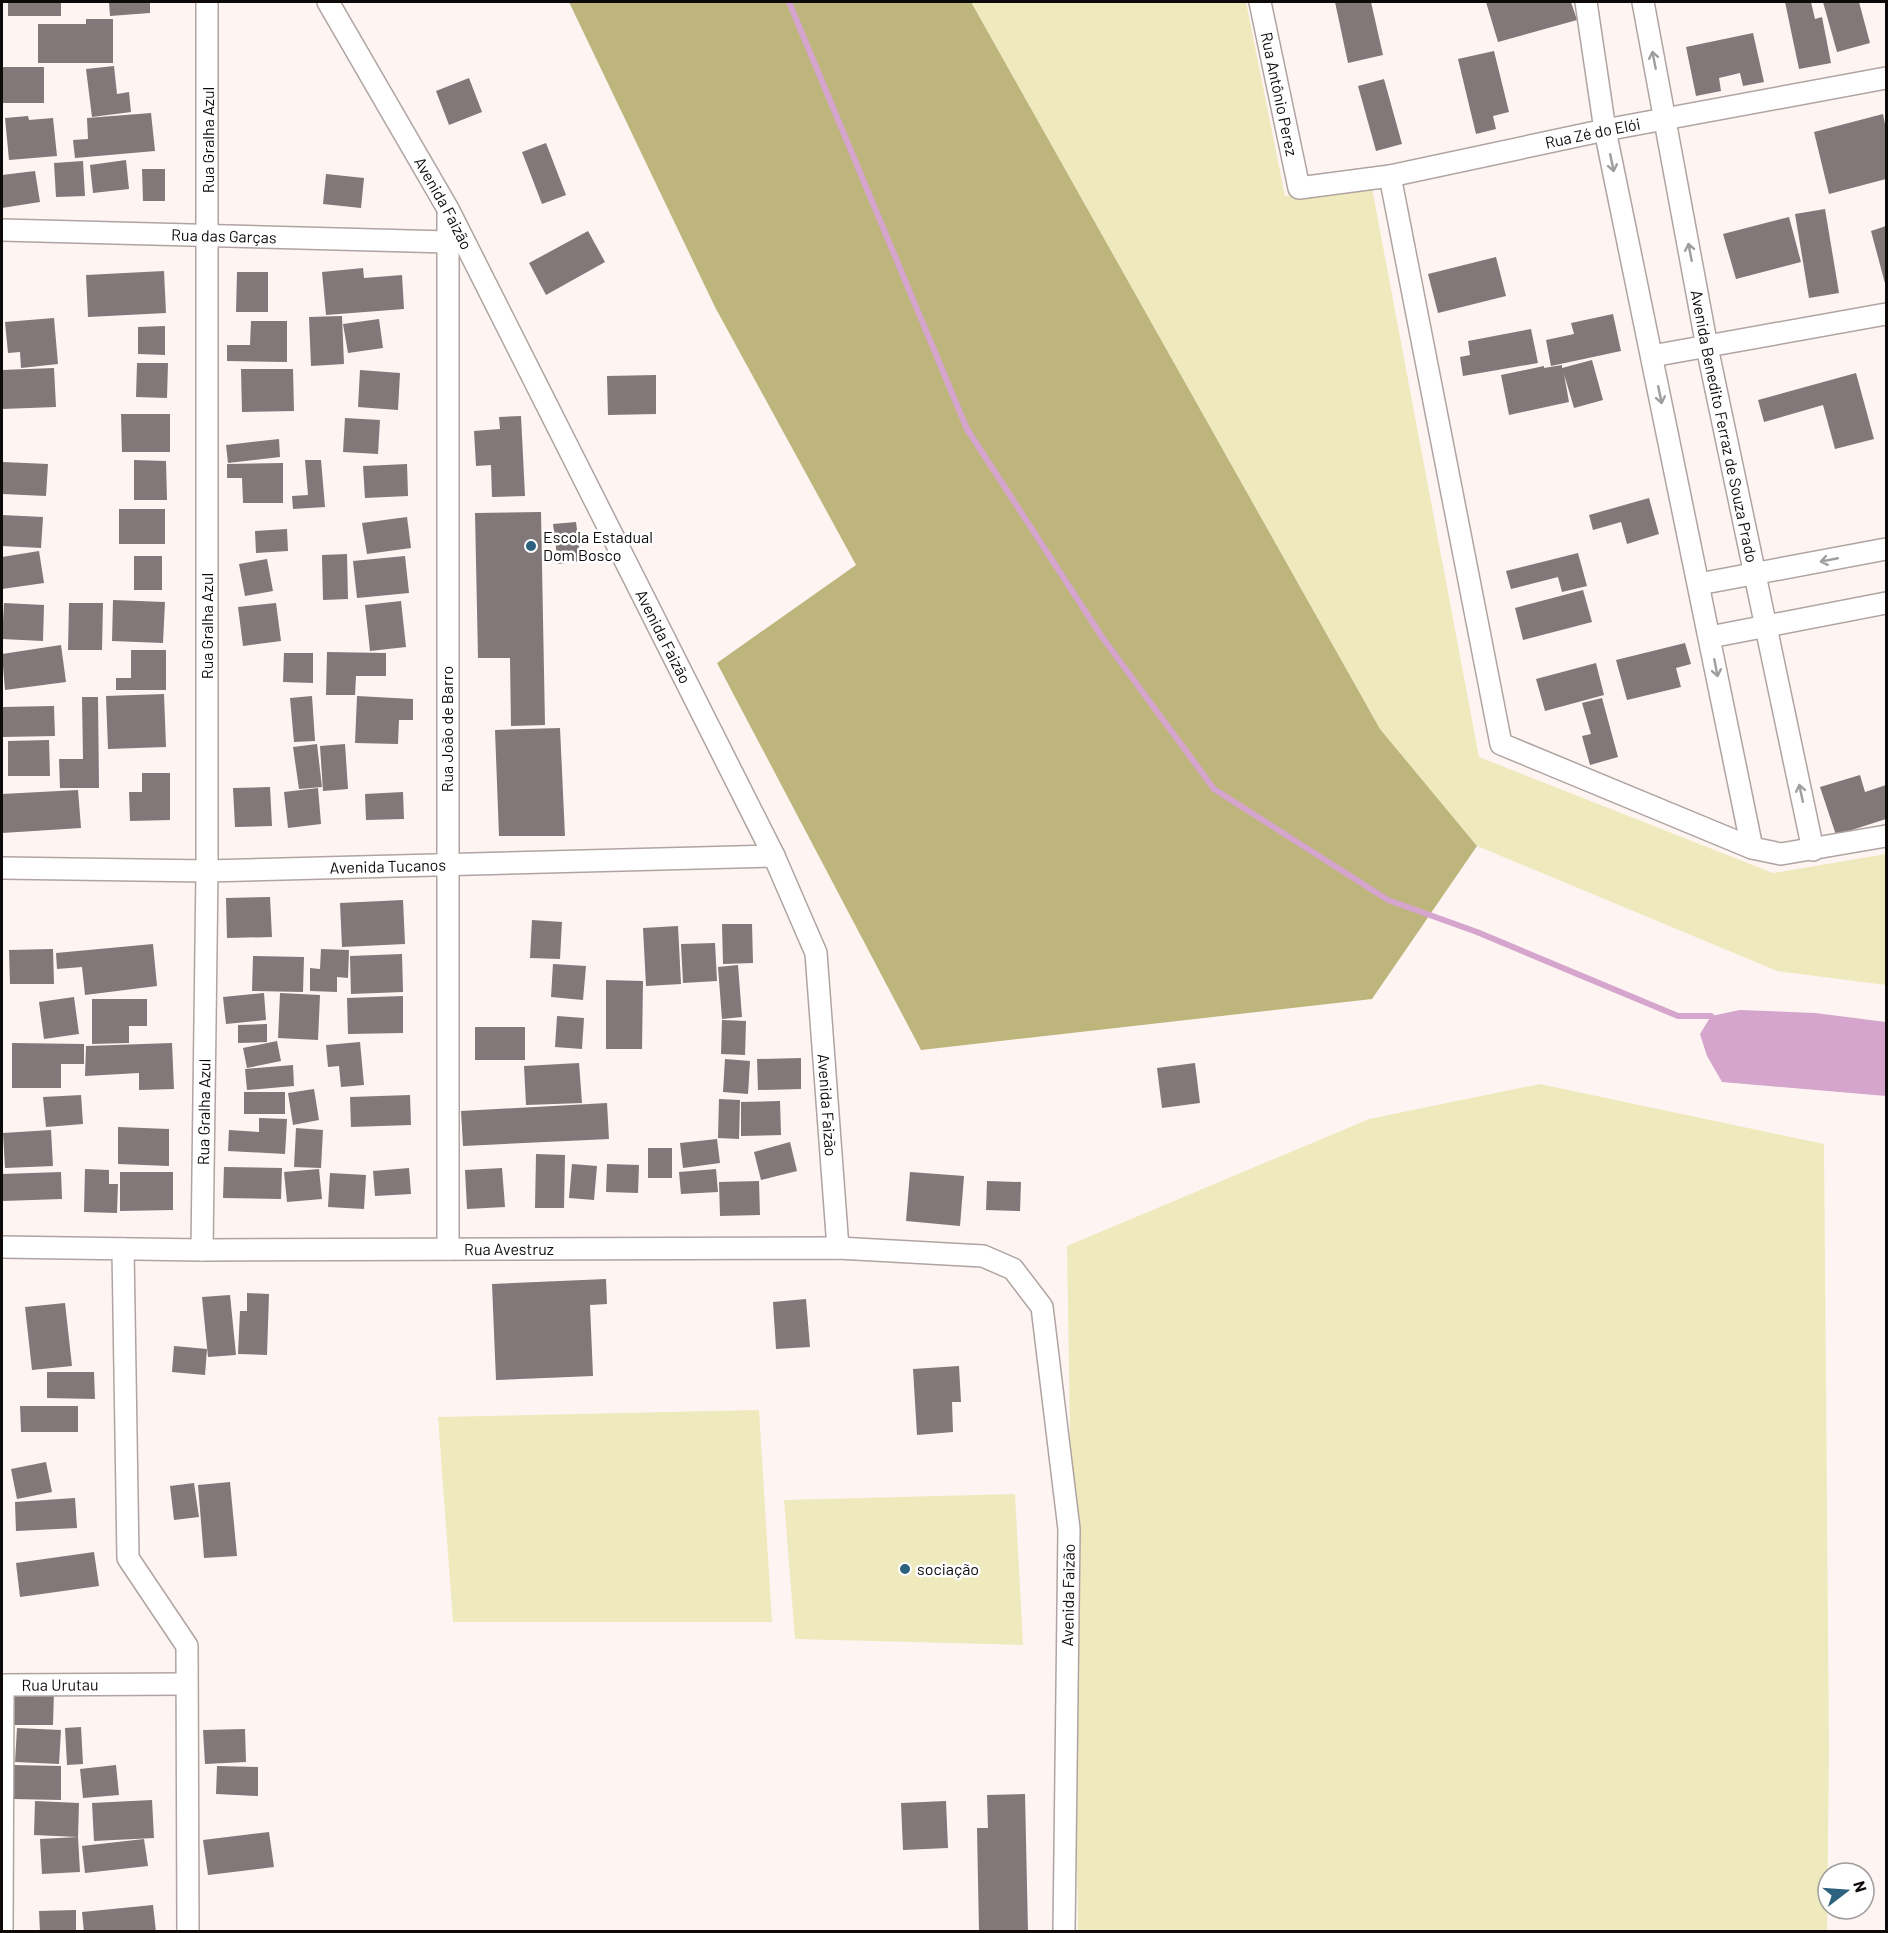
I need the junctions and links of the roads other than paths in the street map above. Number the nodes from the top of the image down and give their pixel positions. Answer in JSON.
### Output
{"nodes":[{"id":1,"x":207,"y":2,"type":"edge"},
{"id":2,"x":328,"y":2,"type":"edge"},
{"id":3,"x":1260,"y":2,"type":"edge"},
{"id":4,"x":1586,"y":2,"type":"edge"},
{"id":5,"x":1643,"y":2,"type":"edge"},
{"id":6,"x":1887,"y":78,"type":"edge"},
{"id":7,"x":1665,"y":119,"type":"junction"},
{"id":8,"x":1605,"y":130,"type":"junction"},
{"id":9,"x":1390,"y":176,"type":"junction"},
{"id":10,"x":1299,"y":188,"type":"joint"},
{"id":11,"x":448,"y":208,"type":"junction"},
{"id":12,"x":2,"y":230,"type":"edge"},
{"id":13,"x":208,"y":234,"type":"junction"},
{"id":14,"x":448,"y":242,"type":"junction"},
{"id":15,"x":1887,"y":314,"type":"edge"},
{"id":16,"x":1707,"y":347,"type":"junction"},
{"id":17,"x":1652,"y":356,"type":"junction"},
{"id":18,"x":1887,"y":549,"type":"edge"},
{"id":19,"x":1755,"y":575,"type":"junction"},
{"id":20,"x":1699,"y":584,"type":"junction"},
{"id":21,"x":1887,"y":603,"type":"edge"},
{"id":22,"x":1766,"y":626,"type":"junction"},
{"id":23,"x":1710,"y":636,"type":"junction"},
{"id":24,"x":1887,"y":836,"type":"edge"},
{"id":25,"x":1752,"y":848,"type":"junction"},
{"id":26,"x":1813,"y":850,"type":"junction"},
{"id":27,"x":774,"y":856,"type":"junction"},
{"id":28,"x":446,"y":865,"type":"junction"},
{"id":29,"x":2,"y":868,"type":"edge"},
{"id":30,"x":207,"y":871,"type":"junction"},
{"id":31,"x":2,"y":1247,"type":"edge"},
{"id":32,"x":838,"y":1248,"type":"junction"},
{"id":33,"x":123,"y":1249,"type":"junction"},
{"id":34,"x":448,"y":1249,"type":"junction"},
{"id":35,"x":202,"y":1250,"type":"junction"},
{"id":36,"x":1013,"y":1269,"type":"joint"},
{"id":37,"x":186,"y":1684,"type":"junction"},
{"id":38,"x":2,"y":1932,"type":"edge"},
{"id":39,"x":188,"y":1932,"type":"edge"},
{"id":40,"x":1064,"y":1932,"type":"edge"}],
"edges":[{"from":1,"to":13,"type":"street","name":"Rua Gralha Azul"},
{"from":2,"to":11,"type":"street","name":"Avenida Faizão"},
{"from":3,"to":10,"type":"street","name":"Rua Antônio Perez"},
{"from":4,"to":8,"type":"street"},
{"from":7,"to":5,"type":"street","name":"Avenida Benedito Ferraz de Souza Prado","one_way":true},
{"from":6,"to":7,"type":"street","name":"Rua Zé do Elói"},
{"from":7,"to":8,"type":"street","name":"Rua Zé do Elói"},
{"from":16,"to":7,"type":"street","name":"Avenida Benedito Ferraz de Souza Prado","one_way":true},
{"from":8,"to":9,"type":"street","name":"Rua Zé do Elói"},
{"from":8,"to":17,"type":"street","one_way":true},
{"from":9,"to":10,"type":"street","name":"Rua Zé do Elói"},
{"from":9,"to":25,"type":"street"},
{"from":11,"to":14,"type":"street","name":"Rua João de Barro"},
{"from":11,"to":27,"type":"street","name":"Avenida Faizão"},
{"from":12,"to":13,"type":"street","name":"Rua das Garças"},
{"from":13,"to":14,"type":"street","name":"Rua das Garças"},
{"from":13,"to":30,"type":"street","name":"Rua Gralha Azul"},
{"from":14,"to":28,"type":"street","name":"Rua João de Barro"},
{"from":15,"to":16,"type":"street"},
{"from":16,"to":17,"type":"street"},
{"from":16,"to":19,"type":"street","name":"Avenida Benedito Ferraz de Souza Prado"},
{"from":17,"to":20,"type":"street","one_way":true},
{"from":18,"to":19,"type":"street","one_way":true},
{"from":19,"to":20,"type":"street"},
{"from":19,"to":22,"type":"street","name":"Avenida Benedito Ferraz de Souza Prado"},
{"from":20,"to":23,"type":"street"},
{"from":21,"to":22,"type":"street"},
{"from":22,"to":23,"type":"street"},
{"from":26,"to":22,"type":"street","name":"Avenida Benedito Ferraz de Souza Prado","one_way":true},
{"from":23,"to":25,"type":"street","one_way":true},
{"from":24,"to":26,"type":"street"},
{"from":25,"to":26,"type":"street"},
{"from":27,"to":28,"type":"street","name":"Avenida Tucanos"},
{"from":27,"to":32,"type":"street","name":"Avenida Faizão"},
{"from":28,"to":30,"type":"street","name":"Avenida Tucanos"},
{"from":28,"to":34,"type":"street","name":"Rua João de Barro"},
{"from":29,"to":30,"type":"street","name":"Avenida Tucanos"},
{"from":30,"to":35,"type":"street","name":"Rua Gralha Azul"},
{"from":31,"to":33,"type":"street","name":"Rua Avestruz"},
{"from":32,"to":34,"type":"street","name":"Rua Avestruz"},
{"from":32,"to":36,"type":"street","name":"Rua Avestruz"},
{"from":33,"to":35,"type":"street","name":"Rua Avestruz"},
{"from":33,"to":37,"type":"street"},
{"from":34,"to":35,"type":"street","name":"Rua Avestruz"},
{"from":36,"to":40,"type":"street","name":"Avenida Faizão"},
{"from":37,"to":38,"type":"street","name":"Rua Urutau"},
{"from":37,"to":39,"type":"street"}]}
